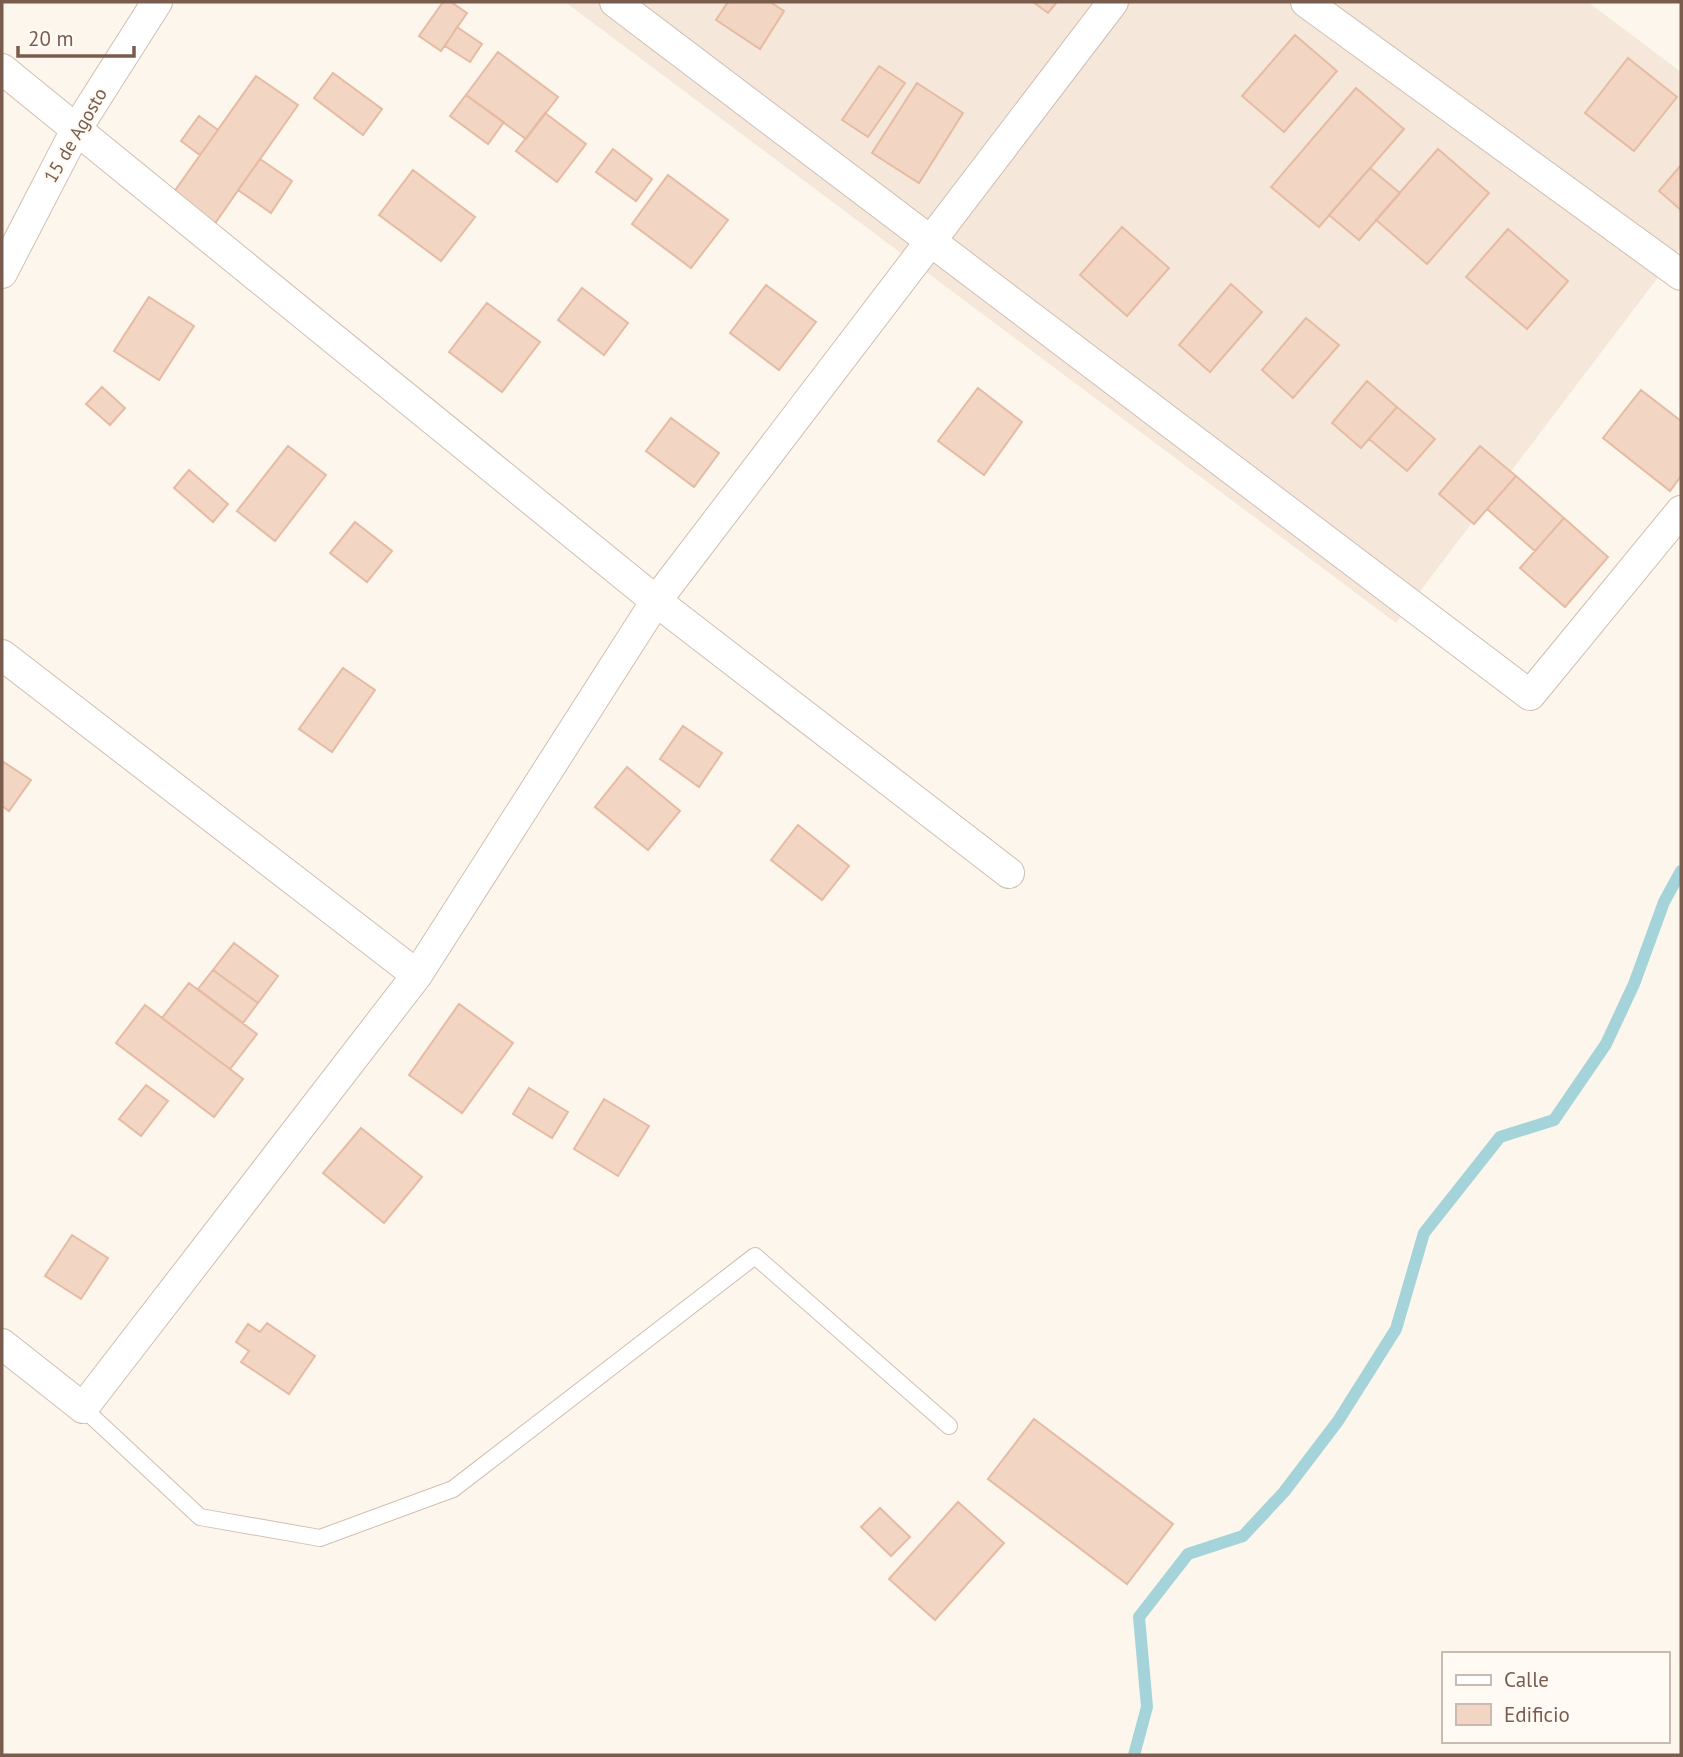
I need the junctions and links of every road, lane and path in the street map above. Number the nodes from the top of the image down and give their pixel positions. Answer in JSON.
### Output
{"nodes":[{"id":1,"x":157,"y":2,"type":"edge"},
{"id":2,"x":615,"y":2,"type":"edge"},
{"id":3,"x":1112,"y":2,"type":"edge"},
{"id":4,"x":1306,"y":2,"type":"edge"},
{"id":5,"x":2,"y":69,"type":"edge"},
{"id":6,"x":77,"y":128,"type":"junction"},
{"id":7,"x":932,"y":240,"type":"junction"},
{"id":8,"x":2,"y":273,"type":"edge"},
{"id":9,"x":1681,"y":275,"type":"edge"},
{"id":10,"x":1681,"y":510,"type":"edge"},
{"id":11,"x":656,"y":601,"type":"junction"},
{"id":12,"x":2,"y":655,"type":"edge"},
{"id":13,"x":1009,"y":873,"type":"dead end"},
{"id":14,"x":417,"y":975,"type":"junction"},
{"id":15,"x":2,"y":1344,"type":"edge"},
{"id":16,"x":83,"y":1408,"type":"junction"},
{"id":17,"x":949,"y":1426,"type":"dead end"}],
"edges":[{"from":1,"to":6,"type":"street","name":"15 de Agosto"},
{"from":2,"to":7,"type":"street"},
{"from":3,"to":7,"type":"street"},
{"from":4,"to":9,"type":"street"},
{"from":5,"to":6,"type":"street"},
{"from":6,"to":8,"type":"street","name":"15 de Agosto"},
{"from":6,"to":11,"type":"street"},
{"from":7,"to":10,"type":"street"},
{"from":7,"to":11,"type":"street"},
{"from":11,"to":13,"type":"street"},
{"from":11,"to":14,"type":"street"},
{"from":12,"to":14,"type":"street"},
{"from":14,"to":16,"type":"street"},
{"from":15,"to":16,"type":"street"},
{"from":16,"to":17,"type":"lane"}]}
